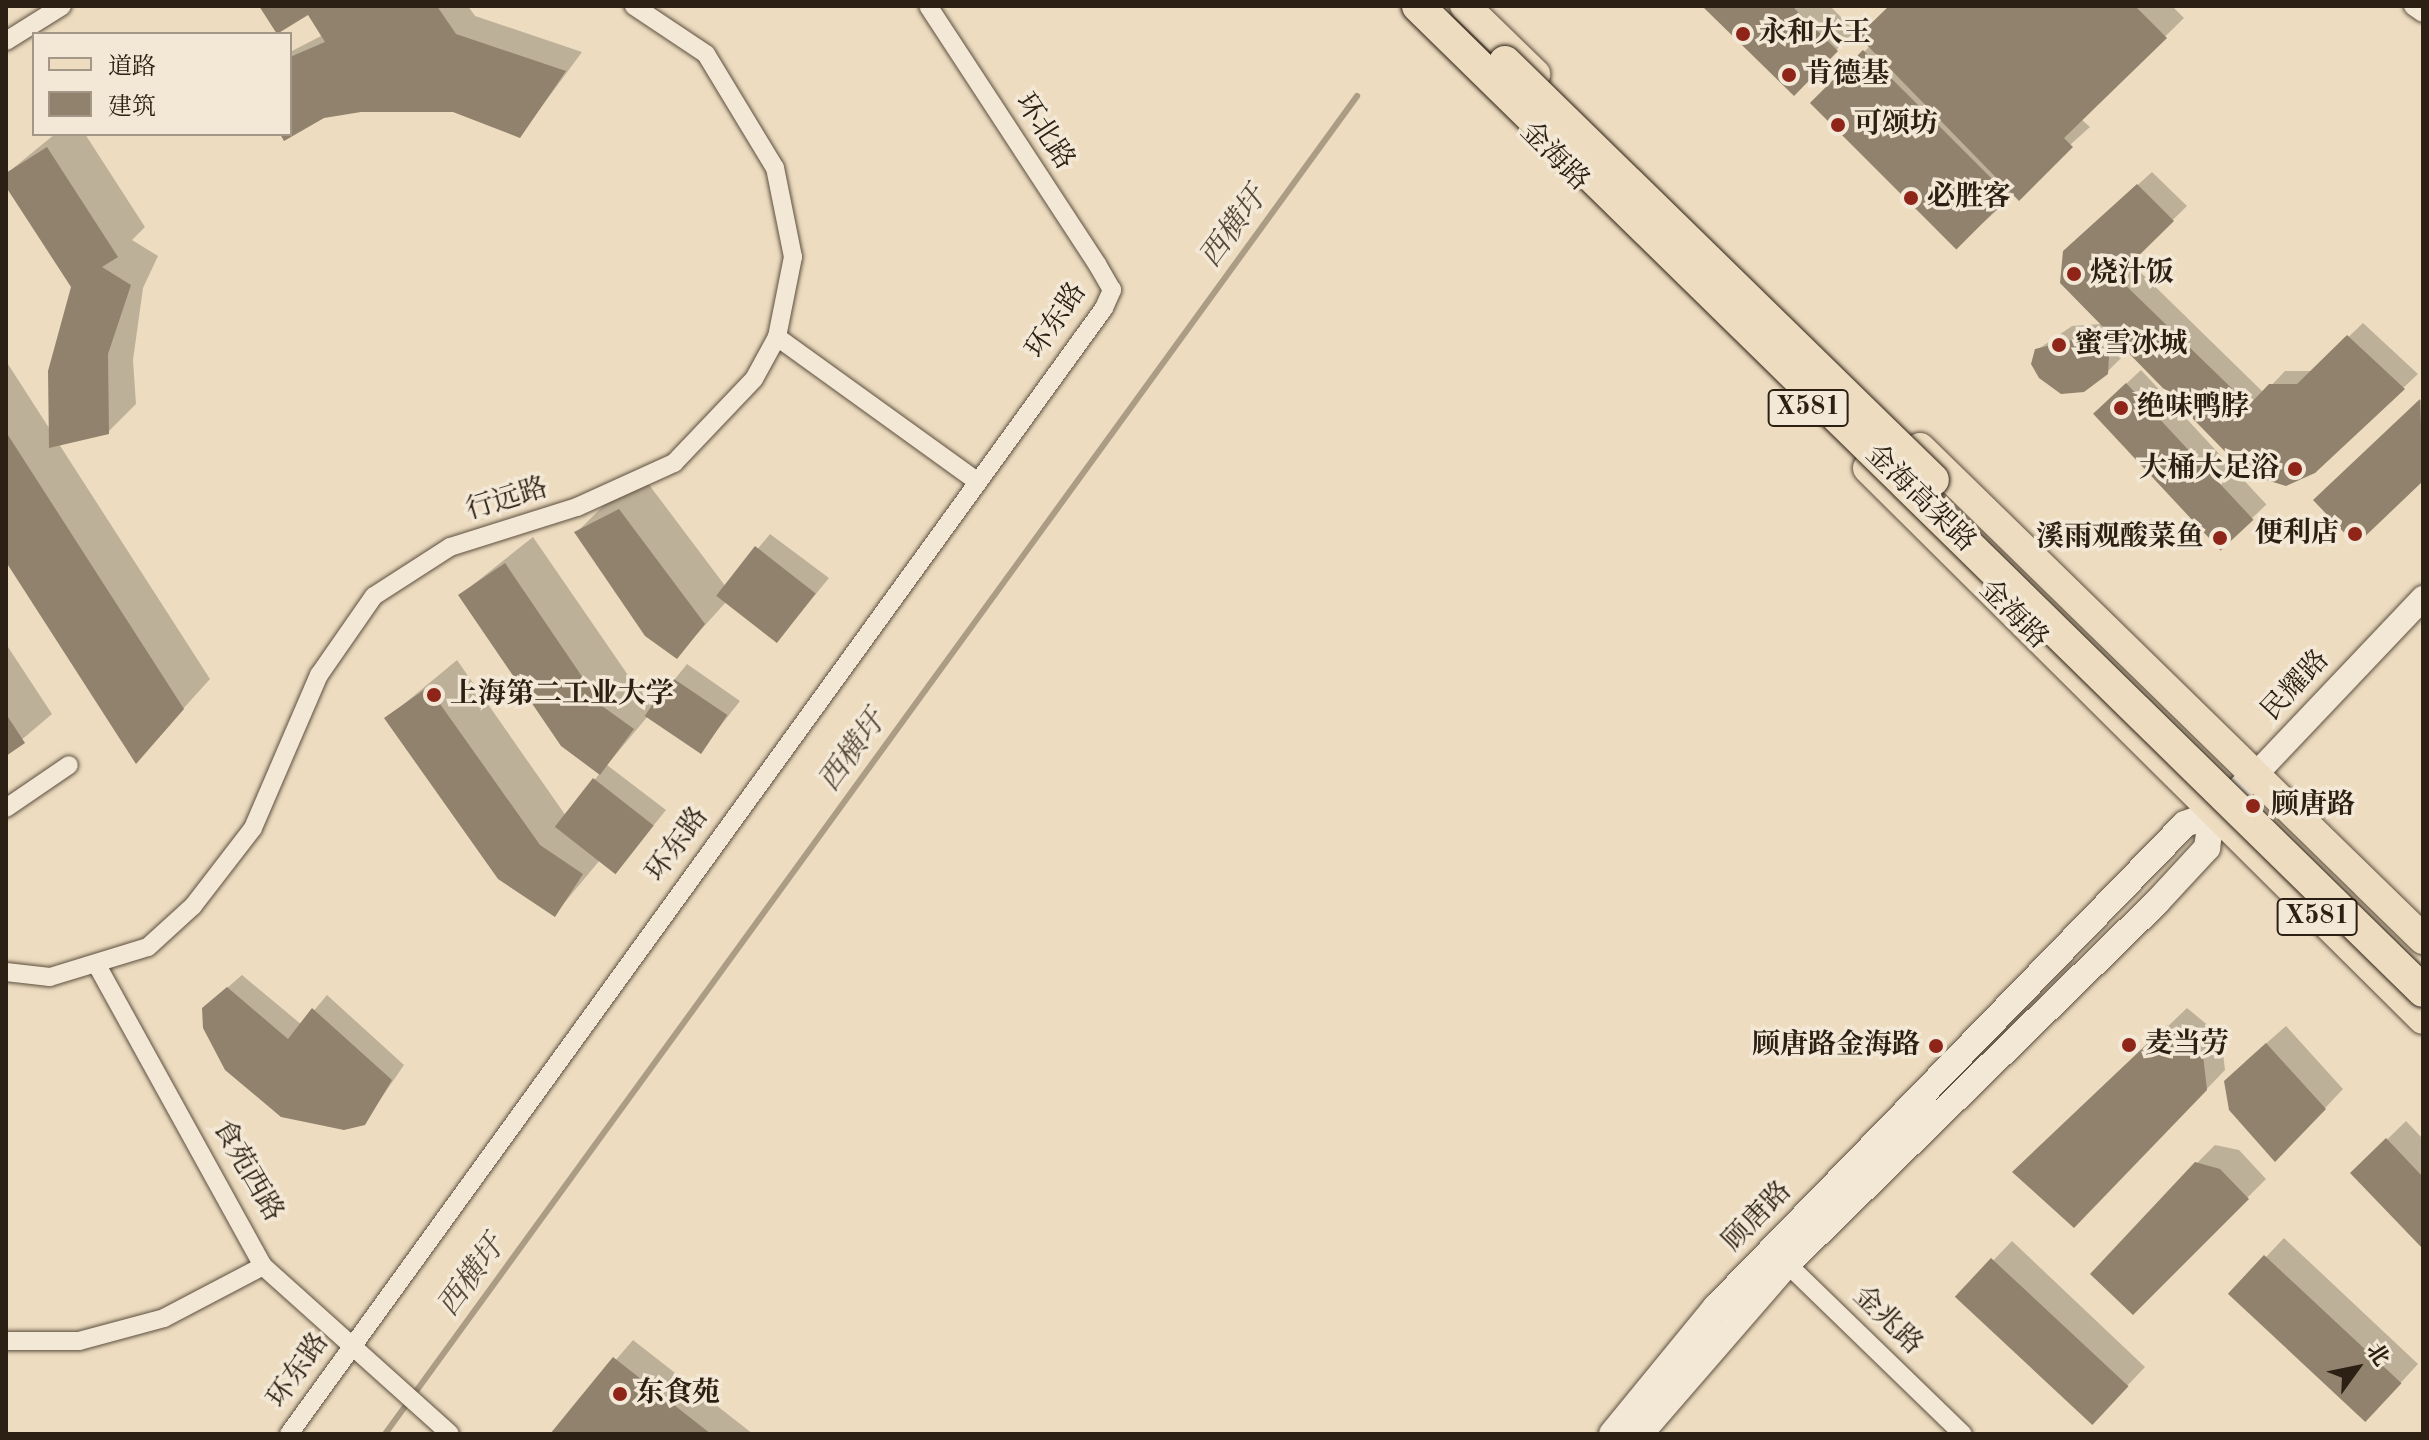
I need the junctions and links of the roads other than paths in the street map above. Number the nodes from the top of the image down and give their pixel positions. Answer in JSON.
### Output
{"nodes":[{"id":1,"x":62,"y":6,"type":"edge"},
{"id":2,"x":634,"y":6,"type":"edge"},
{"id":3,"x":928,"y":6,"type":"edge"},
{"id":4,"x":1400,"y":6,"type":"edge"},
{"id":5,"x":1418,"y":6,"type":"edge"},
{"id":6,"x":1448,"y":6,"type":"edge"},
{"id":7,"x":1465,"y":6,"type":"edge"},
{"id":8,"x":2413,"y":6,"type":"edge"},
{"id":9,"x":2423,"y":13,"type":"edge"},
{"id":10,"x":6,"y":41,"type":"edge"},
{"id":11,"x":1112,"y":290,"type":"joint"},
{"id":12,"x":777,"y":337,"type":"junction"},
{"id":13,"x":977,"y":481,"type":"junction"},
{"id":14,"x":2423,"y":598,"type":"edge"},
{"id":15,"x":69,"y":765,"type":"dead end"},
{"id":16,"x":2256,"y":774,"type":"junction"},
{"id":17,"x":6,"y":808,"type":"edge"},
{"id":18,"x":2212,"y":814,"type":"junction"},
{"id":19,"x":2423,"y":939,"type":"edge"},
{"id":20,"x":98,"y":967,"type":"junction"},
{"id":21,"x":2423,"y":967,"type":"edge"},
{"id":22,"x":6,"y":972,"type":"edge"},
{"id":23,"x":2423,"y":991,"type":"edge"},
{"id":24,"x":2423,"y":1019,"type":"edge"},
{"id":25,"x":1779,"y":1256,"type":"junction"},
{"id":26,"x":263,"y":1266,"type":"junction"},
{"id":27,"x":6,"y":1341,"type":"edge"},
{"id":28,"x":352,"y":1346,"type":"junction"},
{"id":29,"x":289,"y":1434,"type":"edge"},
{"id":30,"x":450,"y":1434,"type":"edge"},
{"id":31,"x":1612,"y":1434,"type":"edge"},
{"id":32,"x":1640,"y":1434,"type":"edge"},
{"id":33,"x":1963,"y":1434,"type":"edge"}],
"edges":[{"from":1,"to":10,"type":"street"},
{"from":2,"to":12,"type":"street","name":"行远路"},
{"from":3,"to":11,"type":"street","name":"环北路"},
{"from":4,"to":18,"type":"main road","name":"金海路","number":"X581"},
{"from":5,"to":23,"type":"highway","name":"金海高架路","bridge":true},
{"from":6,"to":21,"type":"highway","name":"金海高架路","bridge":true},
{"from":7,"to":16,"type":"main road","name":"金海路","number":"X581"},
{"from":8,"to":9,"type":"street"},
{"from":11,"to":13,"type":"street","name":"环东路"},
{"from":12,"to":13,"type":"street"},
{"from":12,"to":20,"type":"street","name":"行远路"},
{"from":13,"to":28,"type":"street","name":"环东路"},
{"from":14,"to":16,"type":"street","name":"民耀路"},
{"from":15,"to":17,"type":"street"},
{"from":16,"to":18,"type":"main road","name":"民耀路"},
{"from":16,"to":19,"type":"main road","name":"金海路","number":"X581"},
{"from":18,"to":24,"type":"main road","name":"金海路","number":"X581"},
{"from":18,"to":25,"type":"main road","name":"顾唐路"},
{"from":20,"to":22,"type":"street","name":"行远路"},
{"from":20,"to":26,"type":"street","name":"食苑西路"},
{"from":25,"to":31,"type":"main road","name":"顾唐路"},
{"from":25,"to":32,"type":"main road","name":"顾唐路"},
{"from":25,"to":33,"type":"street","name":"金兆路"},
{"from":26,"to":27,"type":"street"},
{"from":26,"to":28,"type":"street","name":"食苑西路"},
{"from":28,"to":29,"type":"street","name":"环东路"},
{"from":28,"to":30,"type":"street","name":"食苑西路"}]}
